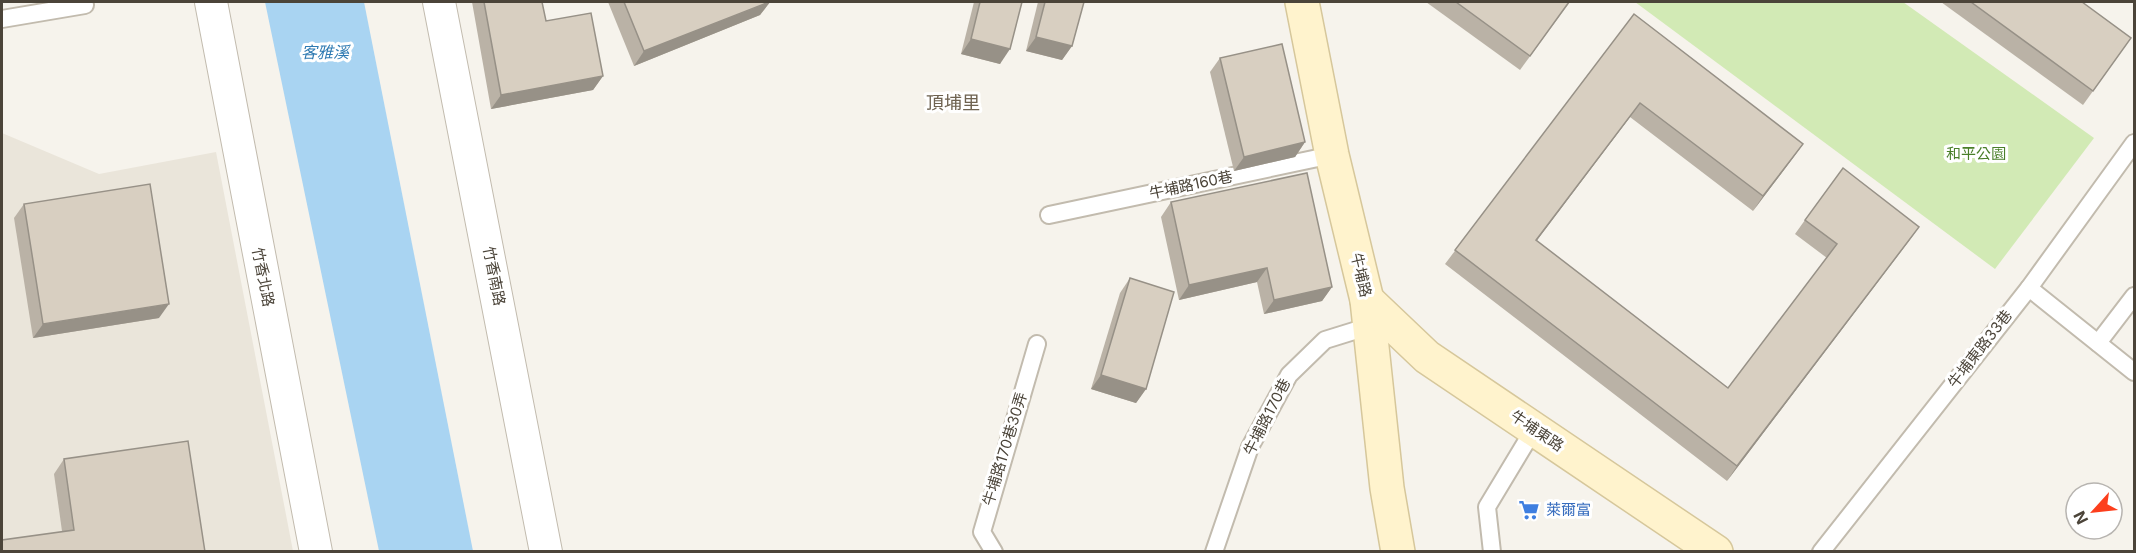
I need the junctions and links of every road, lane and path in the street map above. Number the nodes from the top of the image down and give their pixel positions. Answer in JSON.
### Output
{"nodes":[{"id":1,"x":210,"y":2,"type":"edge"},
{"id":2,"x":440,"y":2,"type":"edge"},
{"id":3,"x":1302,"y":2,"type":"edge"},
{"id":4,"x":86,"y":5,"type":"dead end"},
{"id":5,"x":2,"y":19,"type":"edge"},
{"id":6,"x":2134,"y":143,"type":"edge"},
{"id":7,"x":1332,"y":155,"type":"junction"},
{"id":8,"x":1049,"y":215,"type":"dead end"},
{"id":9,"x":2029,"y":288,"type":"junction"},
{"id":10,"x":2134,"y":296,"type":"edge"},
{"id":11,"x":1368,"y":313,"type":"junction"},
{"id":12,"x":2098,"y":343,"type":"junction"},
{"id":13,"x":1036,"y":344,"type":"dead end"},
{"id":14,"x":2134,"y":372,"type":"edge"},
{"id":15,"x":1534,"y":429,"type":"junction"},
{"id":16,"x":316,"y":552,"type":"edge"},
{"id":17,"x":546,"y":552,"type":"edge"},
{"id":18,"x":994,"y":552,"type":"edge"},
{"id":19,"x":1214,"y":552,"type":"edge"},
{"id":20,"x":1398,"y":552,"type":"edge"},
{"id":21,"x":1492,"y":552,"type":"edge"},
{"id":22,"x":1716,"y":552,"type":"edge"},
{"id":23,"x":1821,"y":552,"type":"edge"}],
"edges":[{"from":1,"to":16,"type":"street","name":"竹香北路"},
{"from":2,"to":17,"type":"street","name":"竹香南路"},
{"from":3,"to":7,"type":"street","name":"牛埔路"},
{"from":4,"to":5,"type":"lane"},
{"from":6,"to":9,"type":"lane","name":"牛埔東路33巷"},
{"from":7,"to":8,"type":"lane","name":"牛埔路160巷"},
{"from":7,"to":11,"type":"street","name":"牛埔路"},
{"from":9,"to":12,"type":"lane"},
{"from":9,"to":23,"type":"lane","name":"牛埔東路33巷"},
{"from":10,"to":12,"type":"lane"},
{"from":11,"to":15,"type":"street","name":"牛埔東路"},
{"from":11,"to":19,"type":"lane","name":"牛埔路170巷"},
{"from":11,"to":20,"type":"street","name":"牛埔路"},
{"from":12,"to":14,"type":"lane"},
{"from":13,"to":18,"type":"lane","name":"牛埔路170巷30弄"},
{"from":15,"to":21,"type":"lane"},
{"from":15,"to":22,"type":"street","name":"牛埔東路"}]}
